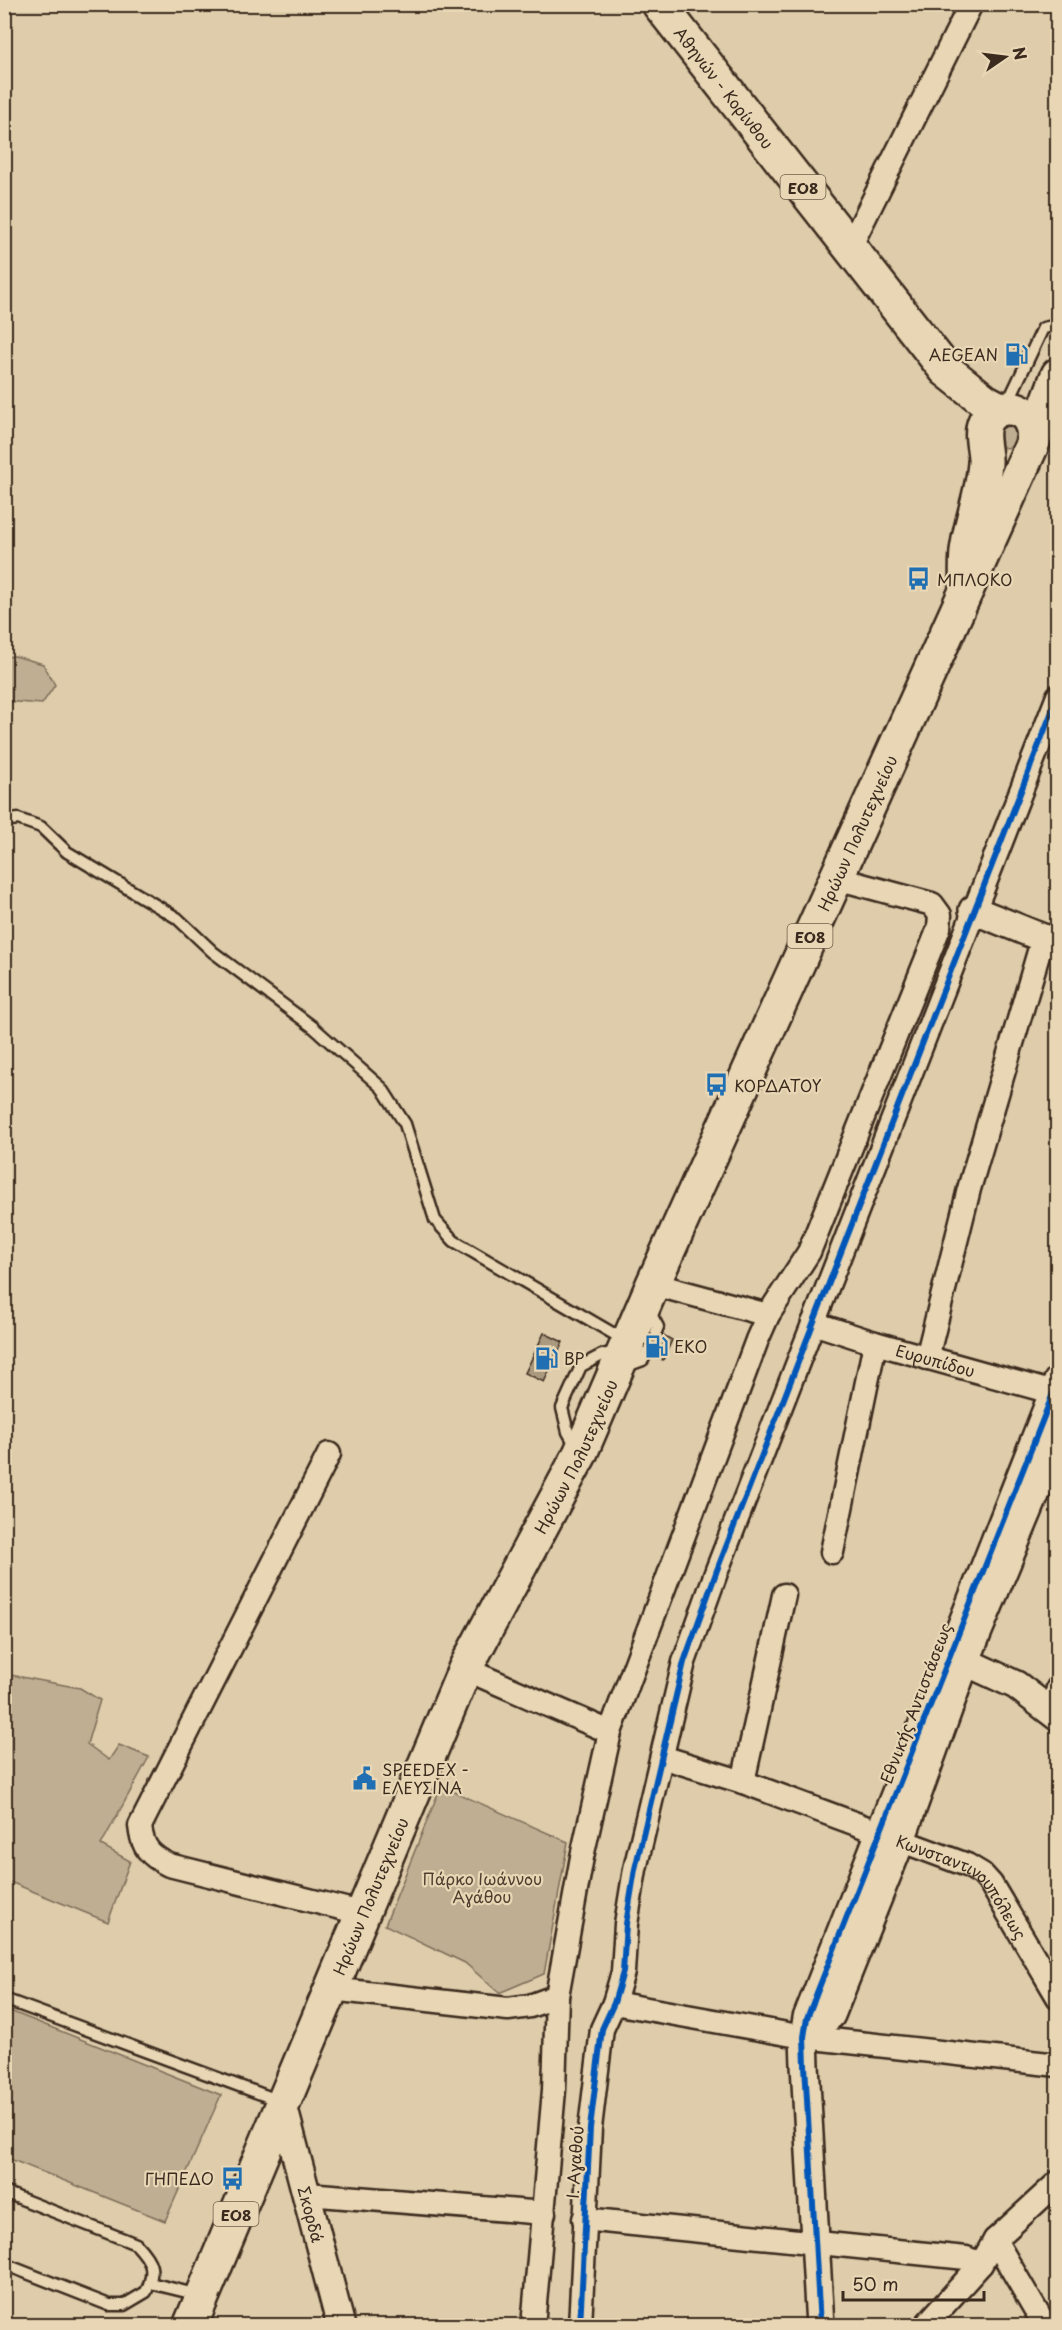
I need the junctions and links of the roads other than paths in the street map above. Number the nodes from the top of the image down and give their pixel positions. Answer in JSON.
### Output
{"nodes":[{"id":1,"x":660,"y":4,"type":"edge"},
{"id":2,"x":971,"y":4,"type":"edge"},
{"id":3,"x":850,"y":247,"type":"junction"},
{"id":4,"x":1058,"y":325,"type":"edge"},
{"id":5,"x":1058,"y":360,"type":"edge"},
{"id":6,"x":946,"y":370,"type":"junction"},
{"id":7,"x":1058,"y":375,"type":"edge"},
{"id":8,"x":1007,"y":409,"type":"junction"},
{"id":9,"x":983,"y":442,"type":"junction"},
{"id":10,"x":1030,"y":447,"type":"junction"},
{"id":11,"x":966,"y":587,"type":"junction"},
{"id":12,"x":1058,"y":696,"type":"edge"},
{"id":13,"x":4,"y":821,"type":"edge"},
{"id":14,"x":836,"y":878,"type":"junction"},
{"id":15,"x":973,"y":910,"type":"junction"},
{"id":16,"x":1050,"y":939,"type":"edge"},
{"id":17,"x":768,"y":1315,"type":"junction"},
{"id":18,"x":813,"y":1323,"type":"junction"},
{"id":19,"x":638,"y":1333,"type":"junction"},
{"id":20,"x":875,"y":1343,"type":"junction"},
{"id":21,"x":927,"y":1358,"type":"junction"},
{"id":22,"x":1056,"y":1389,"type":"edge"},
{"id":23,"x":1058,"y":1440,"type":"edge"},
{"id":24,"x":329,"y":1454,"type":"dead end"},
{"id":25,"x":832,"y":1552,"type":"dead end"},
{"id":26,"x":784,"y":1595,"type":"dead end"},
{"id":27,"x":957,"y":1657,"type":"junction"},
{"id":28,"x":465,"y":1669,"type":"junction"},
{"id":29,"x":1054,"y":1705,"type":"edge"},
{"id":30,"x":610,"y":1732,"type":"junction"},
{"id":31,"x":662,"y":1757,"type":"junction"},
{"id":32,"x":742,"y":1782,"type":"junction"},
{"id":33,"x":889,"y":1837,"type":"junction"},
{"id":34,"x":361,"y":1913,"type":"junction"},
{"id":35,"x":331,"y":1989,"type":"junction"},
{"id":36,"x":557,"y":1996,"type":"junction"},
{"id":37,"x":1058,"y":1997,"type":"edge"},
{"id":38,"x":4,"y":1999,"type":"edge"},
{"id":39,"x":614,"y":2003,"type":"junction"},
{"id":40,"x":804,"y":2037,"type":"junction"},
{"id":41,"x":1058,"y":2065,"type":"edge"},
{"id":42,"x":282,"y":2102,"type":"junction"},
{"id":43,"x":1058,"y":2182,"type":"edge"},
{"id":44,"x":4,"y":2192,"type":"edge"},
{"id":45,"x":307,"y":2194,"type":"junction"},
{"id":46,"x":544,"y":2213,"type":"junction"},
{"id":47,"x":584,"y":2219,"type":"junction"},
{"id":48,"x":995,"y":2240,"type":"junction"},
{"id":49,"x":813,"y":2242,"type":"junction"},
{"id":50,"x":4,"y":2264,"type":"edge"},
{"id":51,"x":981,"y":2264,"type":"junction"},
{"id":52,"x":150,"y":2283,"type":"junction"},
{"id":53,"x":203,"y":2295,"type":"junction"},
{"id":54,"x":190,"y":2325,"type":"edge"},
{"id":55,"x":341,"y":2325,"type":"edge"},
{"id":56,"x":533,"y":2325,"type":"edge"},
{"id":57,"x":580,"y":2325,"type":"edge"},
{"id":58,"x":820,"y":2325,"type":"edge"},
{"id":59,"x":925,"y":2325,"type":"edge"},
{"id":60,"x":1045,"y":2325,"type":"edge"}],
"edges":[{"from":1,"to":3,"type":"main road","name":"Αθηνών - Κορίνθου","number":"ΕΟ8"},
{"from":2,"to":3,"type":"street"},
{"from":3,"to":6,"type":"main road","name":"Αθηνών - Κορίνθου","number":"ΕΟ8"},
{"from":4,"to":8,"type":"lane"},
{"from":5,"to":8,"type":"main road","name":"Ηρώων Πολυτεχνείου"},
{"from":6,"to":8,"type":"main road","name":"Αθηνών - Κορίνθου","number":"ΕΟ8"},
{"from":6,"to":9,"type":"main road","name":"Αθηνών - Κορίνθου","number":"ΕΟ8"},
{"from":7,"to":10,"type":"main road","name":"Ηρώων Πολυτεχνείου"},
{"from":8,"to":9,"type":"main road","name":"Ηρώων Πολυτεχνείου","number":"ΕΟ8"},
{"from":8,"to":10,"type":"main road","number":"ΕΟ8"},
{"from":9,"to":10,"type":"main road","number":"ΕΟ8"},
{"from":9,"to":11,"type":"main road","name":"Ηρώων Πολυτεχνείου","number":"ΕΟ8"},
{"from":10,"to":11,"type":"main road","name":"Ηρώων Πολυτεχνείου","number":"ΕΟ8"},
{"from":11,"to":14,"type":"main road","name":"Ηρώων Πολυτεχνείου","number":"ΕΟ8"},
{"from":12,"to":15,"type":"street","name":"Ι. Αγαθού"},
{"from":13,"to":19,"type":"lane"},
{"from":14,"to":17,"type":"street"},
{"from":14,"to":19,"type":"main road","name":"Ηρώων Πολυτεχνείου","number":"ΕΟ8"},
{"from":15,"to":16,"type":"street"},
{"from":15,"to":18,"type":"street","name":"Ι. Αγαθού"},
{"from":16,"to":21,"type":"street"},
{"from":17,"to":19,"type":"street"},
{"from":17,"to":30,"type":"street"},
{"from":18,"to":20,"type":"street","name":"Ευρυπίδου"},
{"from":18,"to":31,"type":"street","name":"Ι. Αγαθού"},
{"from":19,"to":28,"type":"main road","name":"Ηρώων Πολυτεχνείου","number":"ΕΟ8"},
{"from":20,"to":21,"type":"street","name":"Ευρυπίδου"},
{"from":20,"to":25,"type":"street"},
{"from":21,"to":22,"type":"street","name":"Ευρυπίδου"},
{"from":22,"to":27,"type":"street","name":"Εθνικής Αντιστάσεως"},
{"from":23,"to":27,"type":"street","name":"Εθνικής Αντιστάσεως"},
{"from":24,"to":34,"type":"street"},
{"from":26,"to":32,"type":"street"},
{"from":27,"to":29,"type":"street"},
{"from":27,"to":33,"type":"street","name":"Εθνικής Αντιστάσεως"},
{"from":28,"to":30,"type":"street"},
{"from":28,"to":34,"type":"main road","name":"Ηρώων Πολυτεχνείου","number":"ΕΟ8"},
{"from":30,"to":36,"type":"street"},
{"from":31,"to":32,"type":"street","name":"Κωνσταντινουπόλεως"},
{"from":31,"to":39,"type":"street","name":"Ι. Αγαθού"},
{"from":32,"to":33,"type":"street","name":"Κωνσταντινουπόλεως"},
{"from":33,"to":37,"type":"street","name":"Κωνσταντινουπόλεως"},
{"from":33,"to":40,"type":"street","name":"Εθνικής Αντιστάσεως"},
{"from":34,"to":35,"type":"main road","name":"Ηρώων Πολυτεχνείου","number":"ΕΟ8"},
{"from":35,"to":36,"type":"street"},
{"from":35,"to":42,"type":"main road","name":"Ηρώων Πολυτεχνείου","number":"ΕΟ8"},
{"from":36,"to":46,"type":"street"},
{"from":38,"to":42,"type":"lane"},
{"from":39,"to":40,"type":"street"},
{"from":39,"to":47,"type":"street","name":"Ι. Αγαθού"},
{"from":40,"to":41,"type":"street"},
{"from":40,"to":49,"type":"street","name":"Εθνικής Αντιστάσεως"},
{"from":42,"to":45,"type":"street","name":"Σκορδά"},
{"from":42,"to":53,"type":"main road","name":"Ηρώων Πολυτεχνείου","number":"ΕΟ8"},
{"from":43,"to":48,"type":"street"},
{"from":44,"to":52,"type":"lane"},
{"from":45,"to":46,"type":"street"},
{"from":45,"to":55,"type":"street","name":"Σκορδά"},
{"from":46,"to":56,"type":"street"},
{"from":47,"to":49,"type":"street"},
{"from":47,"to":57,"type":"street","name":"Ι. Αγαθού"},
{"from":48,"to":51,"type":"street"},
{"from":48,"to":60,"type":"street"},
{"from":49,"to":51,"type":"street"},
{"from":49,"to":58,"type":"street","name":"Εθνικής Αντιστάσεως"},
{"from":50,"to":52,"type":"lane"},
{"from":51,"to":59,"type":"street"},
{"from":52,"to":53,"type":"lane"},
{"from":53,"to":54,"type":"main road","name":"Ηρώων Πολυτεχνείου","number":"ΕΟ8"}]}
